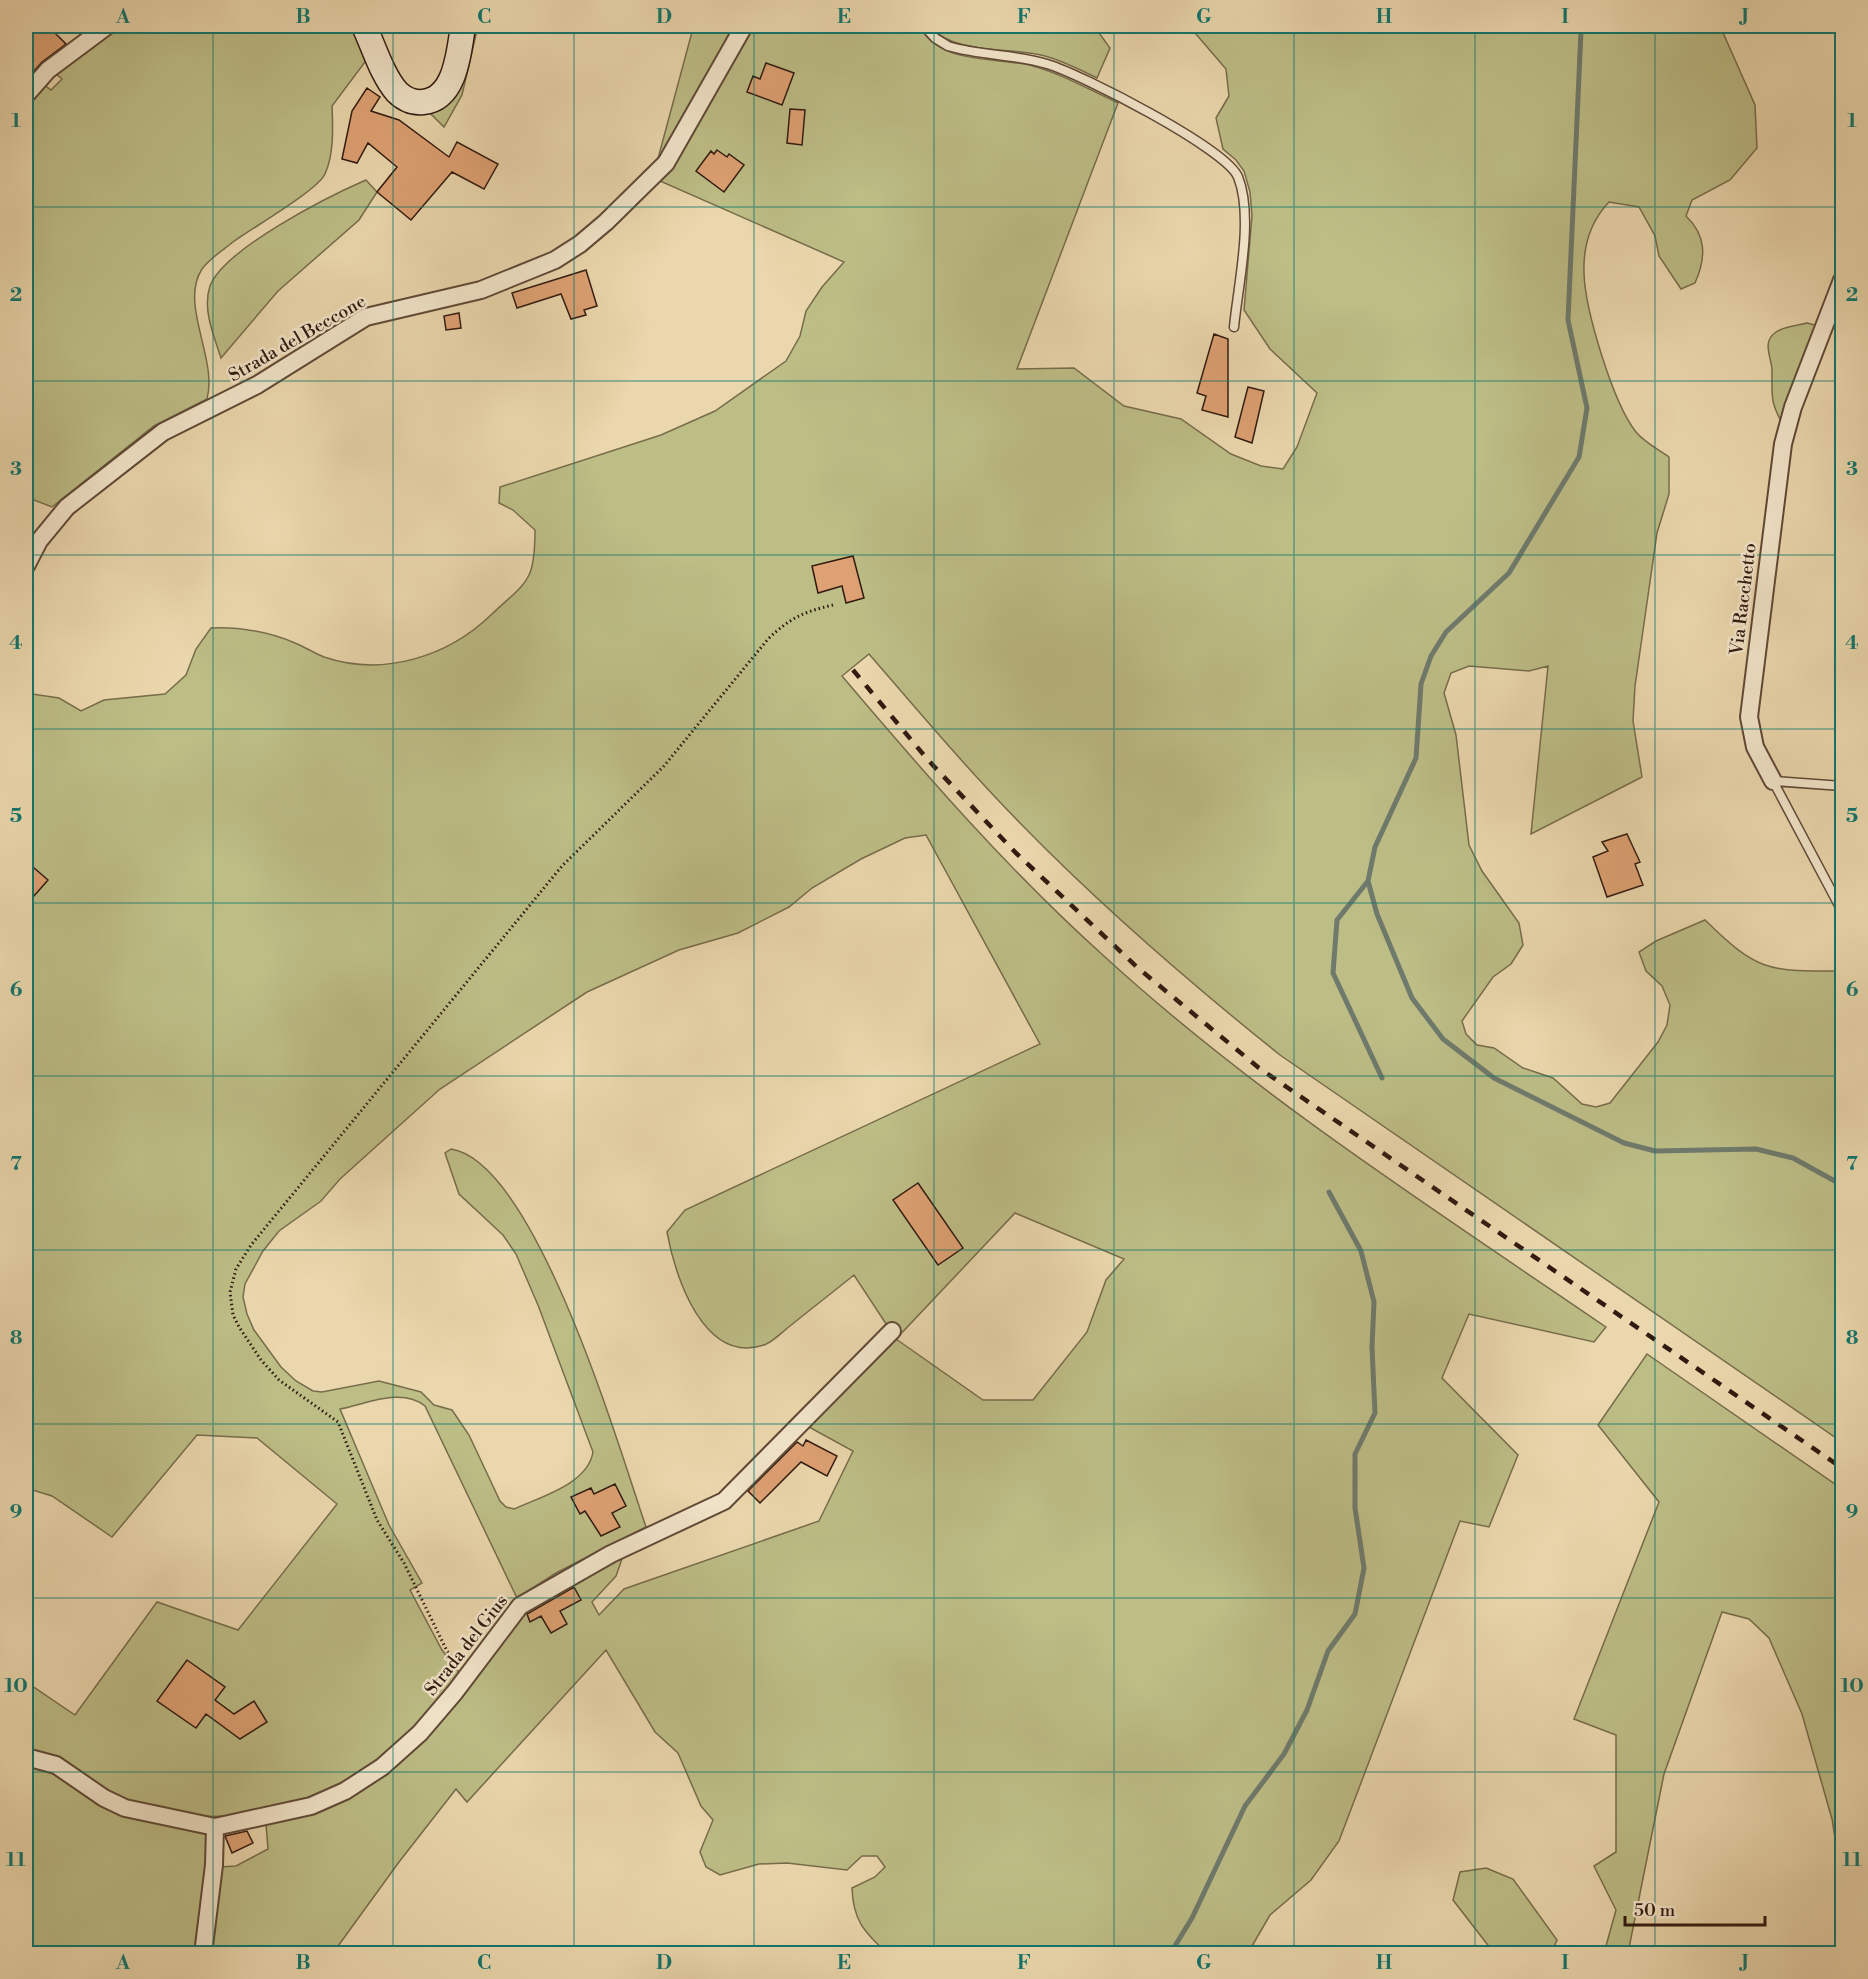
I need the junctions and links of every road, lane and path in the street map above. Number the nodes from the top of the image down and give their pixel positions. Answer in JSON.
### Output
{"nodes":[{"id":1,"x":107,"y":26,"type":"edge"},
{"id":2,"x":364,"y":26,"type":"edge"},
{"id":3,"x":463,"y":26,"type":"edge"},
{"id":4,"x":744,"y":26,"type":"edge"},
{"id":5,"x":924,"y":26,"type":"edge"},
{"id":6,"x":26,"y":95,"type":"edge"},
{"id":7,"x":1842,"y":280,"type":"edge"},
{"id":8,"x":1234,"y":327,"type":"dead end"},
{"id":9,"x":26,"y":566,"type":"edge"},
{"id":10,"x":833,"y":604,"type":"dead end"},
{"id":11,"x":1773,"y":782,"type":"junction"},
{"id":12,"x":1842,"y":786,"type":"edge"},
{"id":13,"x":1842,"y":911,"type":"edge"},
{"id":14,"x":892,"y":1331,"type":"dead end"},
{"id":15,"x":467,"y":1676,"type":"junction"},
{"id":16,"x":26,"y":1757,"type":"edge"},
{"id":17,"x":215,"y":1827,"type":"junction"},
{"id":18,"x":202,"y":1953,"type":"edge"}],
"edges":[{"from":1,"to":6,"type":"street"},
{"from":2,"to":3,"type":"street"},
{"from":4,"to":9,"type":"street","name":"Strada del Beccone"},
{"from":5,"to":8,"type":"lane"},
{"from":7,"to":11,"type":"street","name":"Via Racchetto"},
{"from":10,"to":15,"type":"path"},
{"from":11,"to":12,"type":"lane"},
{"from":11,"to":13,"type":"lane","name":"Via Racchetto"},
{"from":14,"to":15,"type":"street","name":"Strada del Gius"},
{"from":15,"to":17,"type":"street","name":"Strada del Gius"},
{"from":16,"to":17,"type":"street","name":"Strada del Gius"},
{"from":17,"to":18,"type":"street"}]}
